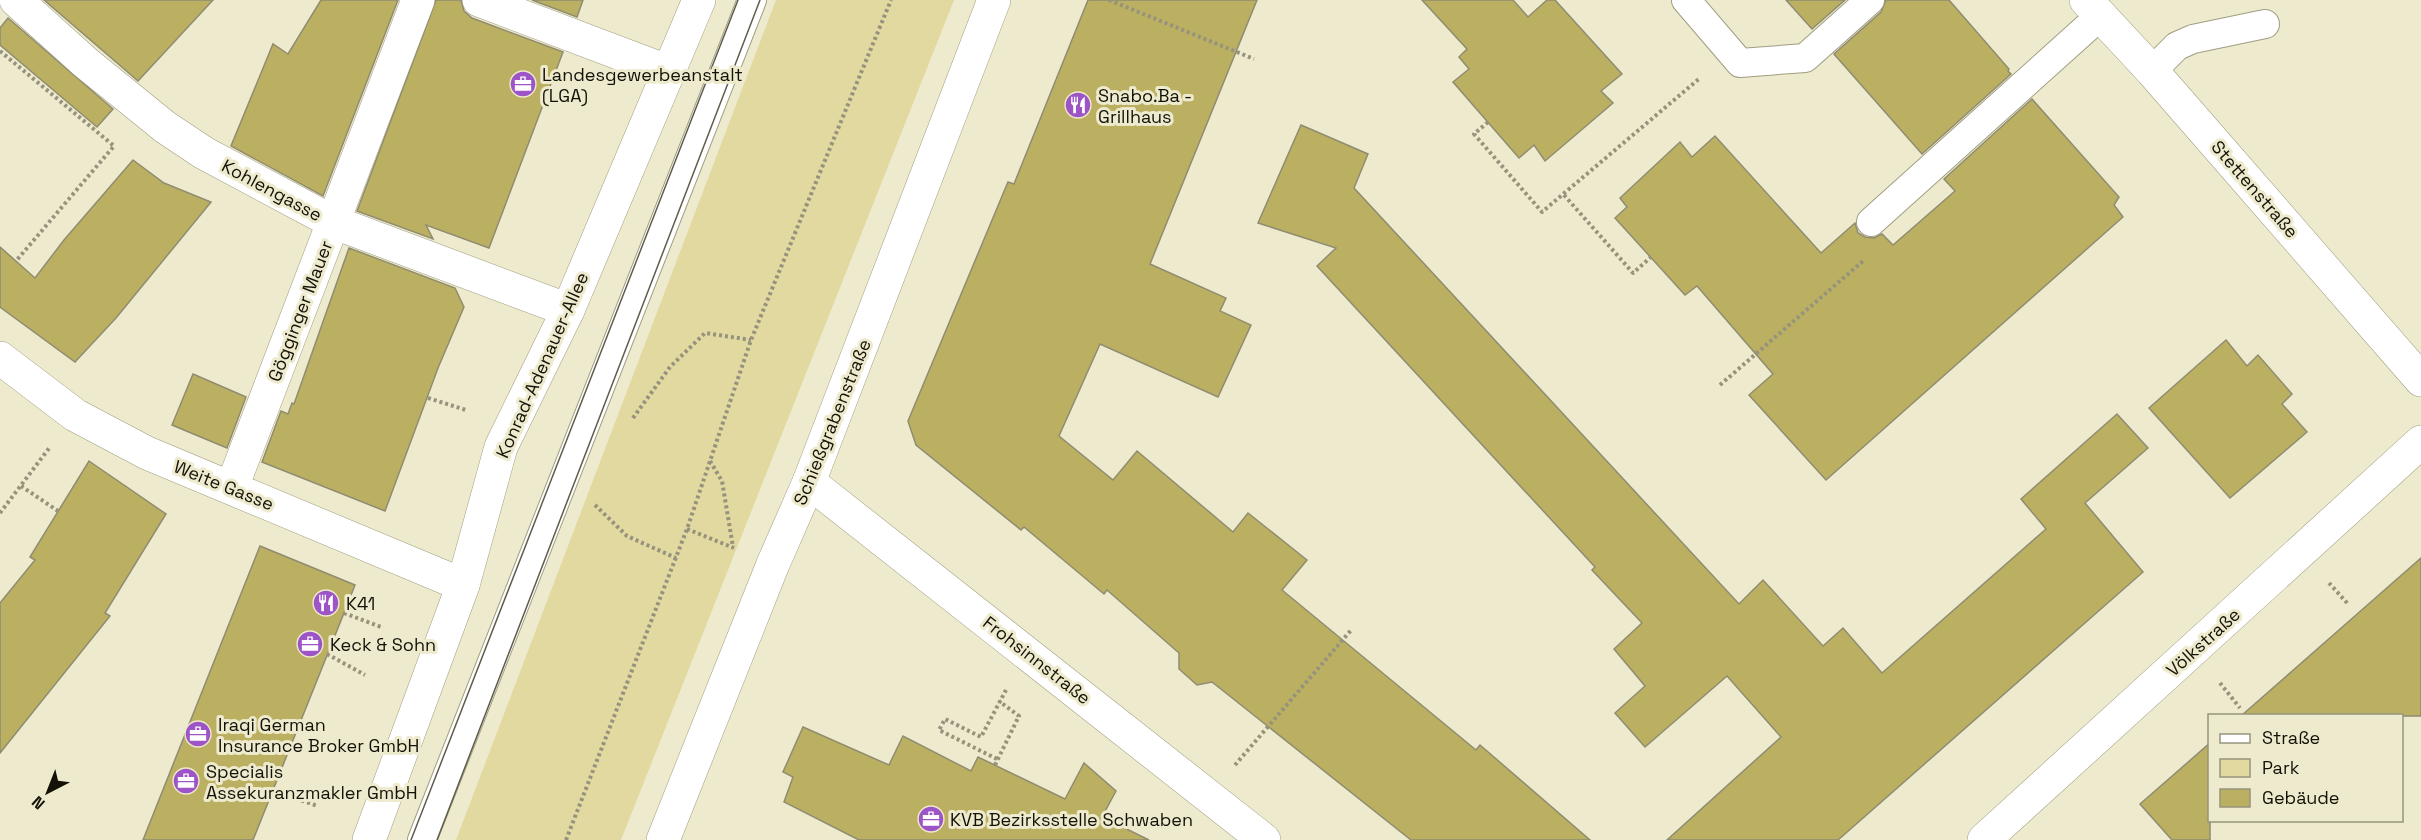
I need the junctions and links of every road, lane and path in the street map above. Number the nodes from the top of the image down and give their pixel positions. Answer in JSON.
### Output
{"nodes":[{"id":1,"x":16,"y":0,"type":"edge"},
{"id":2,"x":418,"y":0,"type":"edge"},
{"id":3,"x":479,"y":0,"type":"edge"},
{"id":4,"x":699,"y":0,"type":"edge"},
{"id":5,"x":752,"y":0,"type":"edge"},
{"id":6,"x":891,"y":0,"type":"edge"},
{"id":7,"x":994,"y":0,"type":"edge"},
{"id":8,"x":1109,"y":0,"type":"edge"},
{"id":9,"x":1686,"y":0,"type":"edge"},
{"id":10,"x":1870,"y":0,"type":"edge"},
{"id":11,"x":2093,"y":8,"type":"edge"},
{"id":12,"x":2265,"y":24,"type":"dead end"},
{"id":13,"x":0,"y":51,"type":"edge"},
{"id":14,"x":1731,"y":53,"type":"junction"},
{"id":15,"x":1254,"y":59,"type":"dead end"},
{"id":16,"x":2152,"y":71,"type":"junction"},
{"id":17,"x":669,"y":72,"type":"junction"},
{"id":18,"x":1488,"y":122,"type":"dead end"},
{"id":19,"x":1564,"y":195,"type":"junction"},
{"id":20,"x":333,"y":222,"type":"junction"},
{"id":21,"x":1871,"y":222,"type":"dead end"},
{"id":22,"x":1869,"y":255,"type":"dead end"},
{"id":23,"x":1651,"y":257,"type":"dead end"},
{"id":24,"x":16,"y":261,"type":"dead end"},
{"id":25,"x":568,"y":310,"type":"junction"},
{"id":26,"x":751,"y":340,"type":"junction"},
{"id":27,"x":0,"y":358,"type":"edge"},
{"id":28,"x":2421,"y":380,"type":"edge"},
{"id":29,"x":1720,"y":385,"type":"dead end"},
{"id":30,"x":428,"y":398,"type":"dead end"},
{"id":31,"x":465,"y":410,"type":"dead end"},
{"id":32,"x":75,"y":415,"type":"junction"},
{"id":33,"x":630,"y":422,"type":"dead end"},
{"id":34,"x":2421,"y":442,"type":"edge"},
{"id":35,"x":710,"y":460,"type":"junction"},
{"id":36,"x":809,"y":482,"type":"junction"},
{"id":37,"x":21,"y":486,"type":"junction"},
{"id":38,"x":232,"y":487,"type":"junction"},
{"id":39,"x":58,"y":511,"type":"dead end"},
{"id":40,"x":0,"y":513,"type":"edge"},
{"id":41,"x":687,"y":529,"type":"junction"},
{"id":42,"x":708,"y":537,"type":"dead end"},
{"id":43,"x":733,"y":547,"type":"dead end"},
{"id":44,"x":463,"y":585,"type":"junction"},
{"id":45,"x":344,"y":613,"type":"dead end"},
{"id":46,"x":381,"y":627,"type":"dead end"},
{"id":47,"x":1352,"y":629,"type":"dead end"},
{"id":48,"x":327,"y":654,"type":"dead end"},
{"id":49,"x":365,"y":675,"type":"dead end"},
{"id":50,"x":999,"y":701,"type":"dead end"},
{"id":51,"x":996,"y":707,"type":"dead end"},
{"id":52,"x":998,"y":759,"type":"junction"},
{"id":53,"x":995,"y":765,"type":"dead end"},
{"id":54,"x":273,"y":791,"type":"dead end"},
{"id":55,"x":1208,"y":796,"type":"junction"},
{"id":56,"x":318,"y":806,"type":"dead end"},
{"id":57,"x":369,"y":840,"type":"edge"},
{"id":58,"x":422,"y":840,"type":"edge"},
{"id":59,"x":566,"y":840,"type":"edge"},
{"id":60,"x":663,"y":840,"type":"edge"},
{"id":61,"x":1264,"y":840,"type":"edge"},
{"id":62,"x":1984,"y":840,"type":"edge"}],
"edges":[{"from":1,"to":20,"type":"street","name":"Kohlengasse"},
{"from":2,"to":20,"type":"street","name":"Gögginger Mauer"},
{"from":3,"to":17,"type":"street"},
{"from":4,"to":17,"type":"street","name":"Konrad-Adenauer-Allee"},
{"from":5,"to":58,"type":"lane"},
{"from":6,"to":26,"type":"path"},
{"from":7,"to":36,"type":"street","name":"Schießgrabenstraße"},
{"from":8,"to":15,"type":"path"},
{"from":9,"to":14,"type":"lane"},
{"from":10,"to":14,"type":"lane"},
{"from":11,"to":16,"type":"street","name":"Stettenstraße"},
{"from":11,"to":21,"type":"lane"},
{"from":12,"to":16,"type":"lane"},
{"from":13,"to":24,"type":"path"},
{"from":14,"to":19,"type":"path"},
{"from":16,"to":28,"type":"street","name":"Stettenstraße"},
{"from":17,"to":25,"type":"street","name":"Konrad-Adenauer-Allee"},
{"from":18,"to":19,"type":"path"},
{"from":19,"to":23,"type":"path"},
{"from":20,"to":25,"type":"street","name":"Kohlengasse"},
{"from":20,"to":38,"type":"street","name":"Gögginger Mauer"},
{"from":22,"to":29,"type":"path"},
{"from":25,"to":44,"type":"street","name":"Konrad-Adenauer-Allee"},
{"from":26,"to":33,"type":"path"},
{"from":26,"to":35,"type":"path"},
{"from":27,"to":32,"type":"street","name":"Weite Gasse"},
{"from":30,"to":31,"type":"path"},
{"from":32,"to":37,"type":"path"},
{"from":32,"to":38,"type":"street","name":"Weite Gasse"},
{"from":34,"to":62,"type":"street","name":"Völkstraße"},
{"from":35,"to":41,"type":"path"},
{"from":35,"to":43,"type":"path"},
{"from":36,"to":55,"type":"street","name":"Frohsinnstraße"},
{"from":36,"to":60,"type":"street","name":"Schießgrabenstraße"},
{"from":37,"to":39,"type":"path"},
{"from":37,"to":40,"type":"path"},
{"from":38,"to":44,"type":"street","name":"Weite Gasse"},
{"from":41,"to":42,"type":"path"},
{"from":41,"to":59,"type":"path"},
{"from":44,"to":57,"type":"street","name":"Konrad-Adenauer-Allee"},
{"from":45,"to":46,"type":"path"},
{"from":47,"to":55,"type":"path"},
{"from":48,"to":49,"type":"path"},
{"from":50,"to":52,"type":"path"},
{"from":51,"to":52,"type":"path"},
{"from":52,"to":53,"type":"path"},
{"from":54,"to":56,"type":"path"},
{"from":55,"to":61,"type":"street","name":"Frohsinnstraße"}]}
